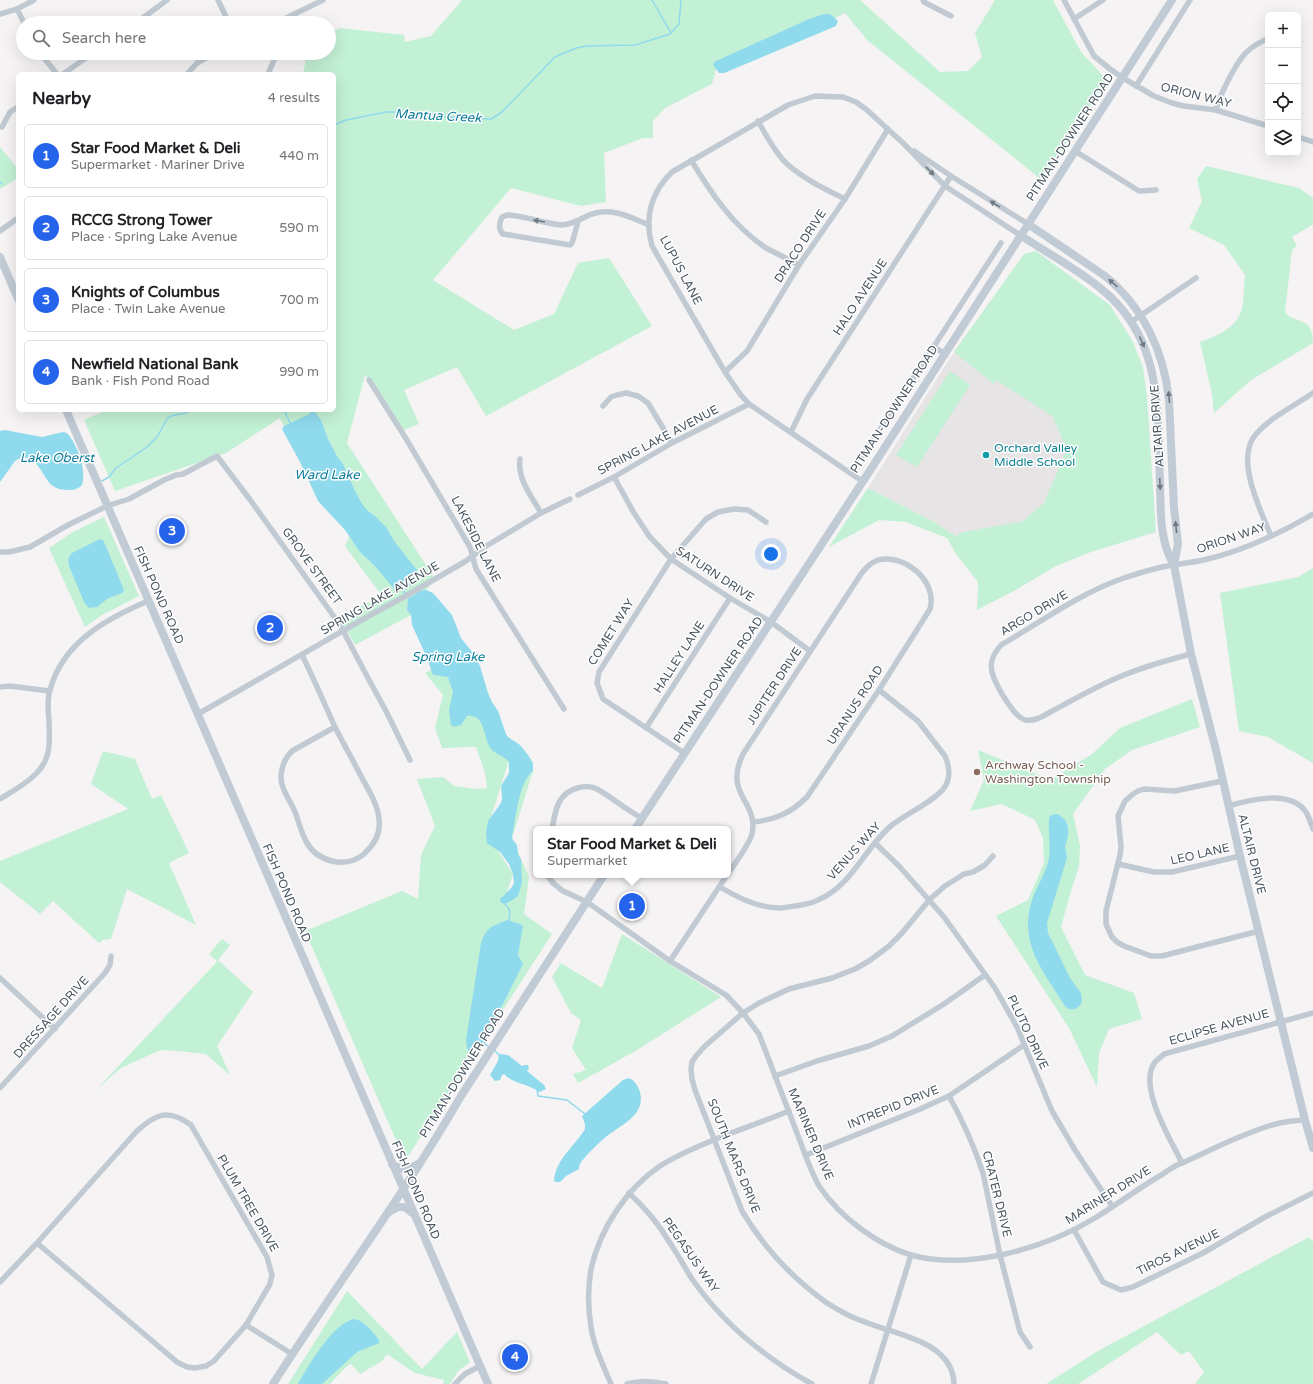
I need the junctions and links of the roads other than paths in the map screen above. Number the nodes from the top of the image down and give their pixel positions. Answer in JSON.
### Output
{"nodes":[{"id":1,"x":34,"y":0,"type":"edge"},
{"id":2,"x":167,"y":0,"type":"edge"},
{"id":3,"x":218,"y":0,"type":"edge"},
{"id":4,"x":323,"y":0,"type":"edge"},
{"id":5,"x":923,"y":0,"type":"edge"},
{"id":6,"x":1064,"y":0,"type":"edge"},
{"id":7,"x":1103,"y":0,"type":"edge"},
{"id":8,"x":1172,"y":0,"type":"edge"},
{"id":9,"x":1190,"y":0,"type":"edge"},
{"id":10,"x":17,"y":9,"type":"junction"},
{"id":11,"x":0,"y":14,"type":"edge"},
{"id":12,"x":20,"y":16,"type":"edge"},
{"id":13,"x":145,"y":16,"type":"edge"},
{"id":14,"x":226,"y":16,"type":"edge"},
{"id":15,"x":290,"y":16,"type":"edge"},
{"id":16,"x":951,"y":16,"type":"dead end"},
{"id":17,"x":1074,"y":19,"type":"junction"},
{"id":18,"x":1265,"y":40,"type":"edge"},
{"id":19,"x":46,"y":60,"type":"edge"},
{"id":20,"x":83,"y":60,"type":"edge"},
{"id":21,"x":202,"y":60,"type":"edge"},
{"id":22,"x":273,"y":60,"type":"edge"},
{"id":23,"x":55,"y":72,"type":"edge"},
{"id":24,"x":66,"y":72,"type":"edge"},
{"id":25,"x":189,"y":72,"type":"edge"},
{"id":26,"x":269,"y":72,"type":"edge"},
{"id":27,"x":1123,"y":78,"type":"junction"},
{"id":28,"x":1136,"y":86,"type":"junction"},
{"id":29,"x":16,"y":108,"type":"edge"},
{"id":30,"x":1216,"y":110,"type":"junction"},
{"id":31,"x":758,"y":121,"type":"junction"},
{"id":32,"x":1265,"y":125,"type":"edge"},
{"id":33,"x":2,"y":127,"type":"dead end"},
{"id":34,"x":888,"y":129,"type":"junction"},
{"id":35,"x":1301,"y":138,"type":"edge"},
{"id":36,"x":1313,"y":142,"type":"edge"},
{"id":37,"x":903,"y":143,"type":"junction"},
{"id":38,"x":1075,"y":151,"type":"junction"},
{"id":39,"x":691,"y":160,"type":"junction"},
{"id":40,"x":951,"y":176,"type":"junction"},
{"id":41,"x":944,"y":186,"type":"junction"},
{"id":42,"x":1156,"y":190,"type":"dead end"},
{"id":43,"x":845,"y":199,"type":"junction"},
{"id":44,"x":16,"y":219,"type":"edge"},
{"id":45,"x":578,"y":222,"type":"junction"},
{"id":46,"x":1028,"y":224,"type":"junction"},
{"id":47,"x":649,"y":225,"type":"junction"},
{"id":48,"x":0,"y":231,"type":"edge"},
{"id":49,"x":1020,"y":235,"type":"junction"},
{"id":50,"x":1001,"y":243,"type":"dead end"},
{"id":51,"x":1063,"y":248,"type":"junction"},
{"id":52,"x":0,"y":257,"type":"edge"},
{"id":53,"x":1056,"y":258,"type":"junction"},
{"id":54,"x":799,"y":265,"type":"junction"},
{"id":55,"x":1196,"y":278,"type":"dead end"},
{"id":56,"x":16,"y":294,"type":"edge"},
{"id":57,"x":1141,"y":315,"type":"junction"},
{"id":58,"x":1131,"y":322,"type":"junction"},
{"id":59,"x":933,"y":347,"type":"junction"},
{"id":60,"x":944,"y":353,"type":"junction"},
{"id":61,"x":725,"y":372,"type":"junction"},
{"id":62,"x":369,"y":380,"type":"dead end"},
{"id":63,"x":1313,"y":393,"type":"edge"},
{"id":64,"x":749,"y":404,"type":"junction"},
{"id":65,"x":603,"y":406,"type":"dead end"},
{"id":66,"x":67,"y":412,"type":"edge"},
{"id":67,"x":791,"y":432,"type":"junction"},
{"id":68,"x":672,"y":443,"type":"junction"},
{"id":69,"x":862,"y":457,"type":"dead end"},
{"id":70,"x":520,"y":459,"type":"dead end"},
{"id":71,"x":614,"y":477,"type":"junction"},
{"id":72,"x":862,"y":481,"type":"junction"},
{"id":73,"x":578,"y":495,"type":"dead end"},
{"id":74,"x":570,"y":499,"type":"dead end"},
{"id":75,"x":107,"y":506,"type":"junction"},
{"id":76,"x":541,"y":514,"type":"junction"},
{"id":77,"x":1313,"y":514,"type":"edge"},
{"id":78,"x":766,"y":522,"type":"dead end"},
{"id":79,"x":1271,"y":536,"type":"junction"},
{"id":80,"x":0,"y":552,"type":"edge"},
{"id":81,"x":473,"y":556,"type":"junction"},
{"id":82,"x":671,"y":559,"type":"junction"},
{"id":83,"x":1174,"y":565,"type":"junction"},
{"id":84,"x":916,"y":572,"type":"joint"},
{"id":85,"x":730,"y":598,"type":"junction"},
{"id":86,"x":148,"y":601,"type":"junction"},
{"id":87,"x":771,"y":622,"type":"junction"},
{"id":88,"x":344,"y":630,"type":"junction"},
{"id":89,"x":810,"y":651,"type":"junction"},
{"id":90,"x":1191,"y":654,"type":"junction"},
{"id":91,"x":302,"y":655,"type":"junction"},
{"id":92,"x":0,"y":687,"type":"edge"},
{"id":93,"x":879,"y":690,"type":"junction"},
{"id":94,"x":49,"y":691,"type":"junction"},
{"id":95,"x":564,"y":709,"type":"dead end"},
{"id":96,"x":198,"y":714,"type":"junction"},
{"id":97,"x":335,"y":726,"type":"junction"},
{"id":98,"x":646,"y":728,"type":"junction"},
{"id":99,"x":684,"y":753,"type":"junction"},
{"id":100,"x":410,"y":760,"type":"dead end"},
{"id":101,"x":1222,"y":781,"type":"junction"},
{"id":102,"x":0,"y":799,"type":"edge"},
{"id":103,"x":1228,"y":806,"type":"junction"},
{"id":104,"x":642,"y":818,"type":"junction"},
{"id":105,"x":753,"y":822,"type":"junction"},
{"id":106,"x":553,"y":826,"type":"edge"},
{"id":107,"x":637,"y":826,"type":"edge"},
{"id":108,"x":1313,"y":829,"type":"edge"},
{"id":109,"x":875,"y":843,"type":"junction"},
{"id":110,"x":992,"y":856,"type":"dead end"},
{"id":111,"x":1240,"y":856,"type":"junction"},
{"id":112,"x":1118,"y":864,"type":"junction"},
{"id":113,"x":731,"y":870,"type":"edge"},
{"id":114,"x":550,"y":878,"type":"edge"},
{"id":115,"x":602,"y":878,"type":"edge"},
{"id":116,"x":726,"y":878,"type":"edge"},
{"id":117,"x":720,"y":887,"type":"junction"},
{"id":118,"x":930,"y":899,"type":"junction"},
{"id":119,"x":587,"y":902,"type":"junction"},
{"id":120,"x":1259,"y":931,"type":"junction"},
{"id":121,"x":111,"y":956,"type":"dead end"},
{"id":122,"x":670,"y":961,"type":"junction"},
{"id":123,"x":985,"y":974,"type":"junction"},
{"id":124,"x":0,"y":978,"type":"edge"},
{"id":125,"x":743,"y":1013,"type":"junction"},
{"id":126,"x":1313,"y":1013,"type":"edge"},
{"id":127,"x":1281,"y":1021,"type":"junction"},
{"id":128,"x":55,"y":1029,"type":"junction"},
{"id":129,"x":1024,"y":1045,"type":"junction"},
{"id":130,"x":775,"y":1076,"type":"junction"},
{"id":131,"x":0,"y":1088,"type":"edge"},
{"id":132,"x":949,"y":1096,"type":"junction"},
{"id":133,"x":788,"y":1111,"type":"junction"},
{"id":134,"x":1305,"y":1120,"type":"junction"},
{"id":135,"x":714,"y":1140,"type":"junction"},
{"id":136,"x":1313,"y":1148,"type":"edge"},
{"id":137,"x":806,"y":1154,"type":"junction"},
{"id":138,"x":420,"y":1163,"type":"junction"},
{"id":139,"x":1182,"y":1163,"type":"junction"},
{"id":140,"x":392,"y":1164,"type":"junction"},
{"id":141,"x":403,"y":1190,"type":"junction"},
{"id":142,"x":629,"y":1193,"type":"junction"},
{"id":143,"x":1313,"y":1193,"type":"edge"},
{"id":144,"x":1112,"y":1206,"type":"junction"},
{"id":145,"x":387,"y":1213,"type":"junction"},
{"id":146,"x":415,"y":1216,"type":"junction"},
{"id":147,"x":1074,"y":1230,"type":"junction"},
{"id":148,"x":37,"y":1243,"type":"junction"},
{"id":149,"x":911,"y":1255,"type":"junction"},
{"id":150,"x":1000,"y":1255,"type":"junction"},
{"id":151,"x":0,"y":1282,"type":"edge"},
{"id":152,"x":246,"y":1325,"type":"junction"},
{"id":153,"x":888,"y":1330,"type":"junction"},
{"id":154,"x":1030,"y":1347,"type":"dead end"},
{"id":155,"x":292,"y":1354,"type":"junction"},
{"id":156,"x":480,"y":1366,"type":"junction"},
{"id":157,"x":273,"y":1384,"type":"edge"},
{"id":158,"x":455,"y":1384,"type":"edge"},
{"id":159,"x":488,"y":1384,"type":"edge"},
{"id":160,"x":611,"y":1384,"type":"edge"},
{"id":161,"x":627,"y":1384,"type":"edge"},
{"id":162,"x":666,"y":1384,"type":"edge"},
{"id":163,"x":812,"y":1384,"type":"edge"},
{"id":164,"x":871,"y":1384,"type":"edge"},
{"id":165,"x":954,"y":1384,"type":"edge"}],
"edges":[{"from":1,"to":10,"type":"street"},
{"from":2,"to":13,"type":"street"},
{"from":3,"to":14,"type":"street"},
{"from":4,"to":15,"type":"street"},
{"from":5,"to":16,"type":"street"},
{"from":6,"to":17,"type":"street","name":"ORION WAY"},
{"from":7,"to":17,"type":"street"},
{"from":8,"to":27,"type":"street","name":"PITMAN-DOWNER ROAD"},
{"from":9,"to":28,"type":"street"},
{"from":10,"to":11,"type":"street"},
{"from":10,"to":12,"type":"street"},
{"from":17,"to":27,"type":"street","name":"ORION WAY"},
{"from":18,"to":30,"type":"street"},
{"from":19,"to":23,"type":"street"},
{"from":20,"to":24,"type":"street"},
{"from":21,"to":25,"type":"street"},
{"from":22,"to":26,"type":"street"},
{"from":27,"to":28,"type":"street","name":"ORION WAY"},
{"from":27,"to":38,"type":"street","name":"PITMAN-DOWNER ROAD"},
{"from":28,"to":30,"type":"street","name":"ORION WAY"},
{"from":29,"to":33,"type":"street"},
{"from":30,"to":32,"type":"street","name":"ORION WAY"},
{"from":31,"to":34,"type":"street","name":"LUPUS LANE"},
{"from":31,"to":39,"type":"street","name":"LUPUS LANE"},
{"from":31,"to":43,"type":"street"},
{"from":34,"to":37,"type":"street","name":"LUPUS LANE"},
{"from":34,"to":43,"type":"street","name":"DRACO DRIVE"},
{"from":35,"to":36,"type":"street"},
{"from":37,"to":40,"type":"street","name":"LUPUS LANE"},
{"from":37,"to":41,"type":"street","name":"LUPUS LANE","one_way":true},
{"from":38,"to":42,"type":"street"},
{"from":38,"to":46,"type":"street","name":"PITMAN-DOWNER ROAD"},
{"from":39,"to":47,"type":"street","name":"LUPUS LANE"},
{"from":39,"to":54,"type":"street"},
{"from":40,"to":41,"type":"street","name":"HALO AVENUE"},
{"from":46,"to":40,"type":"street","name":"LUPUS LANE","one_way":true},
{"from":41,"to":49,"type":"street","name":"LUPUS LANE"},
{"from":41,"to":67,"type":"street","name":"HALO AVENUE"},
{"from":43,"to":54,"type":"street","name":"DRACO DRIVE"},
{"from":44,"to":48,"type":"street"},
{"from":45,"to":45,"type":"street","one_way":true},
{"from":45,"to":47,"type":"street"},
{"from":46,"to":49,"type":"street","name":"PITMAN-DOWNER ROAD"},
{"from":46,"to":51,"type":"street","name":"ALTAIR DRIVE"},
{"from":47,"to":61,"type":"street","name":"LUPUS LANE"},
{"from":49,"to":53,"type":"street","name":"ALTAIR DRIVE"},
{"from":49,"to":60,"type":"street","name":"PITMAN-DOWNER ROAD"},
{"from":50,"to":59,"type":"street"},
{"from":51,"to":53,"type":"street"},
{"from":57,"to":51,"type":"street","name":"ALTAIR DRIVE","one_way":true},
{"from":52,"to":56,"type":"street"},
{"from":53,"to":58,"type":"street","name":"ALTAIR DRIVE"},
{"from":54,"to":61,"type":"street","name":"DRACO DRIVE"},
{"from":55,"to":57,"type":"street"},
{"from":57,"to":58,"type":"street"},
{"from":83,"to":57,"type":"street","name":"ALTAIR DRIVE","one_way":true},
{"from":58,"to":83,"type":"street","name":"ALTAIR DRIVE","one_way":true},
{"from":59,"to":60,"type":"street"},
{"from":59,"to":69,"type":"street"},
{"from":60,"to":72,"type":"street","name":"PITMAN-DOWNER ROAD"},
{"from":61,"to":64,"type":"street","name":"LUPUS LANE"},
{"from":62,"to":81,"type":"street","name":"LAKESIDE LANE"},
{"from":63,"to":79,"type":"street"},
{"from":64,"to":67,"type":"street","name":"LUPUS LANE"},
{"from":64,"to":68,"type":"street","name":"SPRING LAKE AVENUE"},
{"from":65,"to":68,"type":"street"},
{"from":66,"to":75,"type":"street","name":"FISH POND ROAD"},
{"from":67,"to":72,"type":"street","name":"LUPUS LANE"},
{"from":68,"to":71,"type":"street","name":"SPRING LAKE AVENUE"},
{"from":70,"to":76,"type":"street"},
{"from":71,"to":73,"type":"street","name":"SPRING LAKE AVENUE"},
{"from":71,"to":82,"type":"street","name":"SATURN DRIVE"},
{"from":72,"to":87,"type":"street","name":"PITMAN-DOWNER ROAD"},
{"from":74,"to":76,"type":"street","name":"SPRING LAKE AVENUE"},
{"from":75,"to":80,"type":"street"},
{"from":75,"to":86,"type":"street","name":"FISH POND ROAD"},
{"from":75,"to":88,"type":"street","name":"GROVE STREET"},
{"from":76,"to":81,"type":"street","name":"SPRING LAKE AVENUE"},
{"from":77,"to":79,"type":"street","name":"ORION WAY"},
{"from":78,"to":82,"type":"street","name":"COMET WAY"},
{"from":79,"to":83,"type":"street","name":"ORION WAY"},
{"from":81,"to":88,"type":"street","name":"SPRING LAKE AVENUE"},
{"from":81,"to":95,"type":"street","name":"LAKESIDE LANE"},
{"from":82,"to":85,"type":"street","name":"SATURN DRIVE"},
{"from":82,"to":98,"type":"street","name":"COMET WAY"},
{"from":83,"to":90,"type":"street","name":"ALTAIR DRIVE"},
{"from":83,"to":90,"type":"street","name":"ARGO DRIVE"},
{"from":84,"to":89,"type":"street","name":"JUPITER DRIVE"},
{"from":84,"to":93,"type":"street","name":"URANUS ROAD"},
{"from":85,"to":87,"type":"street","name":"SATURN DRIVE"},
{"from":85,"to":98,"type":"street","name":"HALLEY LANE"},
{"from":86,"to":94,"type":"street"},
{"from":86,"to":96,"type":"street","name":"FISH POND ROAD"},
{"from":87,"to":89,"type":"street","name":"SATURN DRIVE"},
{"from":87,"to":99,"type":"street","name":"PITMAN-DOWNER ROAD"},
{"from":88,"to":91,"type":"street","name":"SPRING LAKE AVENUE"},
{"from":88,"to":100,"type":"street","name":"GROVE STREET"},
{"from":89,"to":105,"type":"street","name":"JUPITER DRIVE"},
{"from":90,"to":101,"type":"street","name":"ALTAIR DRIVE"},
{"from":91,"to":96,"type":"street","name":"SPRING LAKE AVENUE"},
{"from":91,"to":97,"type":"street"},
{"from":92,"to":94,"type":"street"},
{"from":93,"to":105,"type":"street","name":"URANUS ROAD"},
{"from":93,"to":109,"type":"street","name":"VENUS WAY"},
{"from":94,"to":102,"type":"street"},
{"from":96,"to":140,"type":"street","name":"FISH POND ROAD"},
{"from":97,"to":97,"type":"street"},
{"from":98,"to":99,"type":"street","name":"COMET WAY"},
{"from":99,"to":104,"type":"street","name":"PITMAN-DOWNER ROAD"},
{"from":101,"to":103,"type":"street","name":"ALTAIR DRIVE"},
{"from":101,"to":112,"type":"street"},
{"from":103,"to":108,"type":"street"},
{"from":103,"to":111,"type":"street","name":"ALTAIR DRIVE"},
{"from":104,"to":106,"type":"street"},
{"from":104,"to":107,"type":"street","name":"PITMAN-DOWNER ROAD"},
{"from":105,"to":113,"type":"street"},
{"from":109,"to":117,"type":"street","name":"VENUS WAY"},
{"from":109,"to":118,"type":"street","name":"PLUTO DRIVE"},
{"from":110,"to":118,"type":"street","name":"SOUTH MARS DRIVE"},
{"from":111,"to":112,"type":"street","name":"LEO LANE"},
{"from":111,"to":120,"type":"street","name":"ALTAIR DRIVE"},
{"from":112,"to":120,"type":"street"},
{"from":114,"to":119,"type":"street","name":"MARINER DRIVE"},
{"from":115,"to":119,"type":"street","name":"PITMAN-DOWNER ROAD"},
{"from":116,"to":117,"type":"street"},
{"from":117,"to":122,"type":"street"},
{"from":118,"to":123,"type":"street","name":"PLUTO DRIVE"},
{"from":118,"to":125,"type":"street","name":"SOUTH MARS DRIVE"},
{"from":119,"to":122,"type":"street","name":"MARINER DRIVE"},
{"from":119,"to":138,"type":"street","name":"PITMAN-DOWNER ROAD"},
{"from":120,"to":127,"type":"street","name":"ALTAIR DRIVE"},
{"from":121,"to":128,"type":"street","name":"DRESSAGE DRIVE"},
{"from":122,"to":125,"type":"street","name":"MARINER DRIVE"},
{"from":123,"to":129,"type":"street","name":"PLUTO DRIVE"},
{"from":123,"to":130,"type":"street"},
{"from":124,"to":128,"type":"street"},
{"from":125,"to":130,"type":"street","name":"MARINER DRIVE"},
{"from":125,"to":135,"type":"street","name":"SOUTH MARS DRIVE"},
{"from":126,"to":127,"type":"street","name":"ECLIPSE AVENUE"},
{"from":127,"to":134,"type":"street","name":"ALTAIR DRIVE"},
{"from":127,"to":139,"type":"street","name":"ECLIPSE AVENUE"},
{"from":128,"to":131,"type":"street","name":"DRESSAGE DRIVE"},
{"from":129,"to":132,"type":"street","name":"INTREPID DRIVE"},
{"from":129,"to":144,"type":"street","name":"PLUTO DRIVE"},
{"from":130,"to":133,"type":"street","name":"MARINER DRIVE"},
{"from":132,"to":137,"type":"street","name":"INTREPID DRIVE"},
{"from":132,"to":150,"type":"street","name":"CRATER DRIVE"},
{"from":133,"to":135,"type":"street"},
{"from":133,"to":137,"type":"street","name":"MARINER DRIVE"},
{"from":134,"to":136,"type":"street","name":"ALTAIR DRIVE"},
{"from":134,"to":139,"type":"street","name":"MARINER DRIVE"},
{"from":135,"to":142,"type":"street"},
{"from":135,"to":153,"type":"street","name":"SOUTH MARS DRIVE"},
{"from":137,"to":149,"type":"street","name":"MARINER DRIVE"},
{"from":138,"to":140,"type":"street"},
{"from":138,"to":141,"type":"street","name":"PITMAN-DOWNER ROAD"},
{"from":139,"to":144,"type":"street","name":"MARINER DRIVE"},
{"from":140,"to":141,"type":"street","name":"FISH POND ROAD"},
{"from":141,"to":145,"type":"street","name":"PITMAN-DOWNER ROAD"},
{"from":141,"to":146,"type":"street","name":"FISH POND ROAD"},
{"from":142,"to":160,"type":"street"},
{"from":142,"to":163,"type":"street","name":"PEGASUS WAY"},
{"from":143,"to":147,"type":"street","name":"TIROS AVENUE"},
{"from":144,"to":147,"type":"street","name":"MARINER DRIVE"},
{"from":145,"to":146,"type":"street"},
{"from":145,"to":155,"type":"street","name":"PITMAN-DOWNER ROAD"},
{"from":146,"to":156,"type":"street","name":"FISH POND ROAD"},
{"from":147,"to":150,"type":"street","name":"MARINER DRIVE"},
{"from":148,"to":151,"type":"street","name":"PLUM TREE DRIVE"},
{"from":148,"to":152,"type":"street","name":"PLUM TREE DRIVE"},
{"from":148,"to":152,"type":"street","name":"PLUM TREE DRIVE"},
{"from":149,"to":150,"type":"street","name":"MARINER DRIVE"},
{"from":149,"to":153,"type":"street"},
{"from":150,"to":154,"type":"street","name":"CRATER DRIVE"},
{"from":152,"to":155,"type":"street"},
{"from":153,"to":164,"type":"street"},
{"from":153,"to":165,"type":"street","name":"SOUTH MARS DRIVE"},
{"from":155,"to":157,"type":"street","name":"PITMAN-DOWNER ROAD"},
{"from":156,"to":158,"type":"street"},
{"from":156,"to":159,"type":"street","name":"FISH POND ROAD"},
{"from":161,"to":162,"type":"street"}]}
